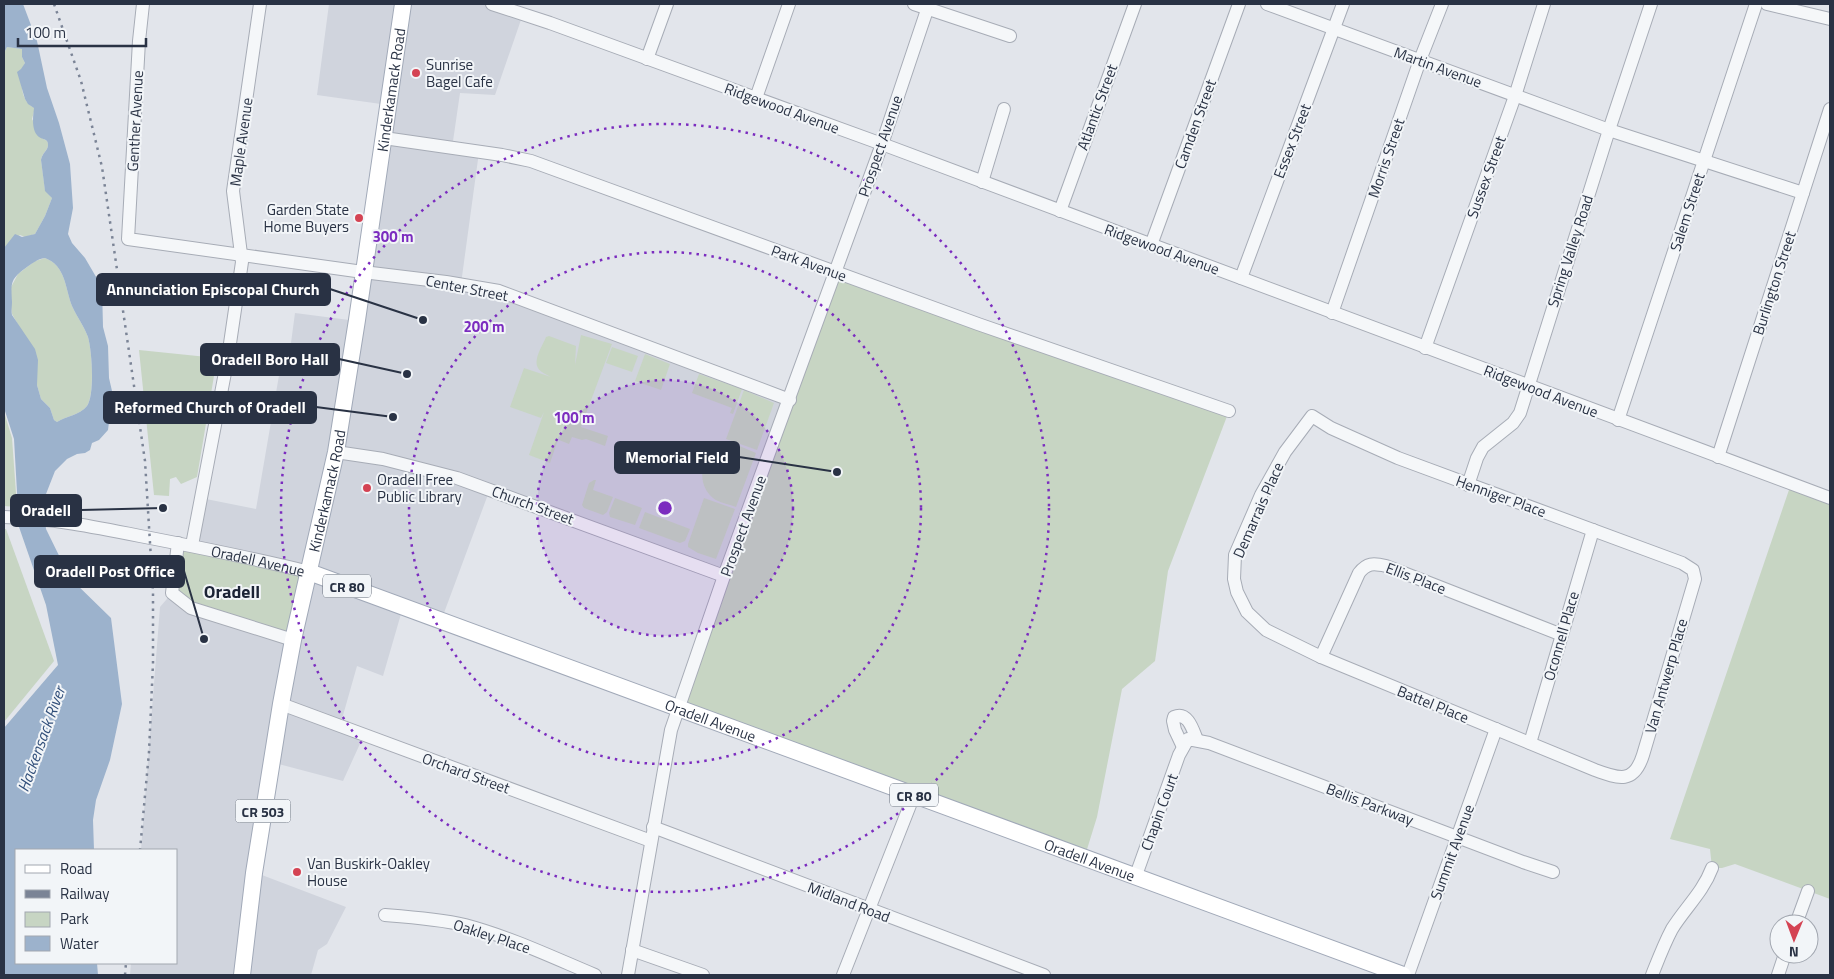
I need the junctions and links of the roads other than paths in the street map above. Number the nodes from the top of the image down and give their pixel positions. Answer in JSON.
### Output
{"nodes":[{"id":1,"x":143,"y":4,"type":"edge"},
{"id":2,"x":260,"y":4,"type":"edge"},
{"id":3,"x":403,"y":4,"type":"edge"},
{"id":4,"x":492,"y":4,"type":"edge"},
{"id":5,"x":667,"y":4,"type":"edge"},
{"id":6,"x":789,"y":4,"type":"edge"},
{"id":7,"x":914,"y":4,"type":"edge"},
{"id":8,"x":1135,"y":4,"type":"edge"},
{"id":9,"x":1239,"y":4,"type":"edge"},
{"id":10,"x":1267,"y":4,"type":"edge"},
{"id":11,"x":1343,"y":4,"type":"edge"},
{"id":12,"x":1442,"y":4,"type":"edge"},
{"id":13,"x":1544,"y":4,"type":"edge"},
{"id":14,"x":1651,"y":4,"type":"edge"},
{"id":15,"x":1756,"y":4,"type":"edge"},
{"id":16,"x":1767,"y":4,"type":"edge"},
{"id":17,"x":928,"y":6,"type":"edge"},
{"id":18,"x":1830,"y":19,"type":"edge"},
{"id":19,"x":1334,"y":30,"type":"junction"},
{"id":20,"x":1010,"y":36,"type":"dead end"},
{"id":21,"x":648,"y":59,"type":"junction"},
{"id":22,"x":1420,"y":60,"type":"junction"},
{"id":23,"x":1515,"y":96,"type":"junction"},
{"id":24,"x":756,"y":98,"type":"junction"},
{"id":25,"x":1004,"y":109,"type":"dead end"},
{"id":26,"x":1830,"y":109,"type":"edge"},
{"id":27,"x":1609,"y":130,"type":"junction"},
{"id":28,"x":384,"y":138,"type":"junction"},
{"id":29,"x":882,"y":144,"type":"junction"},
{"id":30,"x":1704,"y":162,"type":"junction"},
{"id":31,"x":982,"y":182,"type":"junction"},
{"id":32,"x":1803,"y":193,"type":"junction"},
{"id":33,"x":1060,"y":211,"type":"junction"},
{"id":34,"x":128,"y":239,"type":"joint"},
{"id":35,"x":1151,"y":245,"type":"junction"},
{"id":36,"x":242,"y":254,"type":"junction"},
{"id":37,"x":363,"y":272,"type":"junction"},
{"id":38,"x":835,"y":273,"type":"junction"},
{"id":39,"x":1241,"y":278,"type":"junction"},
{"id":40,"x":1332,"y":313,"type":"junction"},
{"id":41,"x":1424,"y":348,"type":"junction"},
{"id":42,"x":1528,"y":386,"type":"junction"},
{"id":43,"x":790,"y":400,"type":"junction"},
{"id":44,"x":1229,"y":411,"type":"dead end"},
{"id":45,"x":1312,"y":416,"type":"joint"},
{"id":46,"x":1618,"y":420,"type":"junction"},
{"id":47,"x":336,"y":452,"type":"junction"},
{"id":48,"x":1718,"y":457,"type":"junction"},
{"id":49,"x":1468,"y":485,"type":"junction"},
{"id":50,"x":1830,"y":498,"type":"edge"},
{"id":51,"x":8,"y":517,"type":"edge"},
{"id":52,"x":1593,"y":530,"type":"junction"},
{"id":53,"x":178,"y":543,"type":"junction"},
{"id":54,"x":192,"y":546,"type":"junction"},
{"id":55,"x":1693,"y":570,"type":"joint"},
{"id":56,"x":309,"y":572,"type":"junction"},
{"id":57,"x":724,"y":576,"type":"junction"},
{"id":58,"x":1247,"y":612,"type":"joint"},
{"id":59,"x":1562,"y":635,"type":"junction"},
{"id":60,"x":293,"y":640,"type":"junction"},
{"id":61,"x":1321,"y":658,"type":"junction"},
{"id":62,"x":281,"y":704,"type":"junction"},
{"id":63,"x":678,"y":709,"type":"junction"},
{"id":64,"x":1496,"y":729,"type":"junction"},
{"id":65,"x":1189,"y":742,"type":"joint"},
{"id":66,"x":1530,"y":743,"type":"junction"},
{"id":67,"x":1627,"y":777,"type":"joint"},
{"id":68,"x":914,"y":795,"type":"junction"},
{"id":69,"x":653,"y":827,"type":"junction"},
{"id":70,"x":1458,"y":838,"type":"junction"},
{"id":71,"x":651,"y":841,"type":"junction"},
{"id":72,"x":1712,"y":868,"type":"dead end"},
{"id":73,"x":1553,"y":872,"type":"dead end"},
{"id":74,"x":1135,"y":878,"type":"junction"},
{"id":75,"x":1808,"y":891,"type":"dead end"},
{"id":76,"x":868,"y":910,"type":"junction"},
{"id":77,"x":1800,"y":914,"type":"edge"},
{"id":78,"x":384,"y":915,"type":"dead end"},
{"id":79,"x":632,"y":950,"type":"junction"},
{"id":80,"x":242,"y":975,"type":"edge"},
{"id":81,"x":595,"y":975,"type":"edge"},
{"id":82,"x":628,"y":975,"type":"edge"},
{"id":83,"x":703,"y":975,"type":"edge"},
{"id":84,"x":842,"y":975,"type":"edge"},
{"id":85,"x":1044,"y":975,"type":"edge"},
{"id":86,"x":1403,"y":975,"type":"edge"},
{"id":87,"x":1408,"y":975,"type":"edge"},
{"id":88,"x":1652,"y":975,"type":"edge"}],
"edges":[{"from":1,"to":34,"type":"street","name":"Genther Avenue"},
{"from":2,"to":36,"type":"street","name":"Maple Avenue"},
{"from":3,"to":28,"type":"main road","name":"Kinderkamack Road","number":"CR 503"},
{"from":4,"to":21,"type":"street","name":"Ridgewood Avenue"},
{"from":5,"to":21,"type":"street"},
{"from":6,"to":24,"type":"street"},
{"from":7,"to":17,"type":"street"},
{"from":8,"to":33,"type":"street","name":"Atlantic Street"},
{"from":9,"to":35,"type":"street","name":"Camden Street"},
{"from":10,"to":19,"type":"street","name":"Martin Avenue"},
{"from":11,"to":19,"type":"street","name":"Essex Street"},
{"from":12,"to":22,"type":"street","name":"Morris Street"},
{"from":13,"to":23,"type":"street","name":"Sussex Street"},
{"from":14,"to":27,"type":"street","name":"Spring Valley Road"},
{"from":15,"to":30,"type":"street","name":"Salem Street"},
{"from":16,"to":18,"type":"street"},
{"from":17,"to":20,"type":"street"},
{"from":17,"to":29,"type":"street","name":"Prospect Avenue"},
{"from":19,"to":22,"type":"street","name":"Martin Avenue"},
{"from":19,"to":39,"type":"street","name":"Essex Street"},
{"from":21,"to":24,"type":"street","name":"Ridgewood Avenue"},
{"from":22,"to":23,"type":"street","name":"Martin Avenue"},
{"from":22,"to":40,"type":"street","name":"Morris Street"},
{"from":23,"to":27,"type":"street","name":"Martin Avenue"},
{"from":23,"to":41,"type":"street","name":"Sussex Street"},
{"from":24,"to":29,"type":"street","name":"Ridgewood Avenue"},
{"from":25,"to":31,"type":"street"},
{"from":26,"to":32,"type":"street","name":"Burlington Street"},
{"from":27,"to":30,"type":"street","name":"Martin Avenue"},
{"from":27,"to":42,"type":"street","name":"Spring Valley Road"},
{"from":28,"to":37,"type":"main road","name":"Kinderkamack Road","number":"CR 503"},
{"from":28,"to":38,"type":"street","name":"Park Avenue"},
{"from":29,"to":31,"type":"street","name":"Ridgewood Avenue"},
{"from":29,"to":38,"type":"street","name":"Prospect Avenue"},
{"from":30,"to":32,"type":"street","name":"Martin Avenue"},
{"from":30,"to":46,"type":"street","name":"Salem Street"},
{"from":31,"to":33,"type":"street","name":"Ridgewood Avenue"},
{"from":32,"to":48,"type":"street","name":"Burlington Street"},
{"from":33,"to":35,"type":"street","name":"Ridgewood Avenue"},
{"from":34,"to":36,"type":"street","name":"Center Street"},
{"from":35,"to":39,"type":"street","name":"Ridgewood Avenue"},
{"from":36,"to":37,"type":"street","name":"Center Street"},
{"from":36,"to":54,"type":"street","name":"Maple Avenue"},
{"from":37,"to":43,"type":"street","name":"Center Street"},
{"from":37,"to":47,"type":"main road","name":"Kinderkamack Road","number":"CR 503"},
{"from":38,"to":43,"type":"street","name":"Prospect Avenue"},
{"from":38,"to":44,"type":"street","name":"Park Avenue"},
{"from":39,"to":40,"type":"street","name":"Ridgewood Avenue"},
{"from":40,"to":41,"type":"street","name":"Ridgewood Avenue"},
{"from":41,"to":42,"type":"street","name":"Ridgewood Avenue"},
{"from":42,"to":46,"type":"street","name":"Ridgewood Avenue"},
{"from":42,"to":49,"type":"street","name":"Spring Valley Road"},
{"from":43,"to":57,"type":"street","name":"Prospect Avenue"},
{"from":45,"to":49,"type":"street","name":"Henniger Place"},
{"from":45,"to":58,"type":"street","name":"Demarrais Place"},
{"from":46,"to":48,"type":"street","name":"Ridgewood Avenue"},
{"from":47,"to":56,"type":"main road","name":"Kinderkamack Road","number":"CR 503"},
{"from":47,"to":57,"type":"street","name":"Church Street"},
{"from":48,"to":50,"type":"street","name":"Ridgewood Avenue"},
{"from":49,"to":52,"type":"street","name":"Henniger Place"},
{"from":51,"to":53,"type":"street","name":"Oradell Avenue"},
{"from":52,"to":55,"type":"street","name":"Henniger Place"},
{"from":52,"to":59,"type":"street","name":"Oconnell Place"},
{"from":53,"to":54,"type":"street","name":"Oradell Avenue"},
{"from":53,"to":60,"type":"street"},
{"from":54,"to":56,"type":"street","name":"Oradell Avenue"},
{"from":55,"to":67,"type":"street","name":"Van Antwerp Place"},
{"from":56,"to":60,"type":"main road","name":"Kinderkamack Road","number":"CR 503"},
{"from":56,"to":63,"type":"main road","name":"Oradell Avenue","number":"CR 80"},
{"from":57,"to":63,"type":"street","name":"Prospect Avenue"},
{"from":58,"to":61,"type":"street","name":"Battel Place"},
{"from":59,"to":61,"type":"street","name":"Ellis Place"},
{"from":59,"to":66,"type":"street","name":"Oconnell Place"},
{"from":60,"to":62,"type":"main road","name":"Kinderkamack Road","number":"CR 503"},
{"from":61,"to":64,"type":"street","name":"Battel Place"},
{"from":62,"to":71,"type":"street","name":"Orchard Street"},
{"from":62,"to":80,"type":"main road","name":"Kinderkamack Road","number":"CR 503"},
{"from":63,"to":68,"type":"main road","name":"Oradell Avenue","number":"CR 80"},
{"from":63,"to":69,"type":"street","name":"Prospect Avenue"},
{"from":64,"to":66,"type":"street","name":"Battel Place"},
{"from":64,"to":70,"type":"street","name":"Summit Avenue"},
{"from":65,"to":70,"type":"street","name":"Bellis Parkway"},
{"from":65,"to":74,"type":"street","name":"Chapin Court"},
{"from":66,"to":67,"type":"street","name":"Battel Place"},
{"from":68,"to":74,"type":"main road","name":"Oradell Avenue","number":"CR 80"},
{"from":68,"to":76,"type":"street"},
{"from":69,"to":71,"type":"street","name":"Prospect Avenue"},
{"from":69,"to":76,"type":"street","name":"Midland Road"},
{"from":70,"to":73,"type":"street","name":"Bellis Parkway"},
{"from":70,"to":87,"type":"street","name":"Summit Avenue"},
{"from":71,"to":79,"type":"street","name":"Prospect Avenue"},
{"from":72,"to":88,"type":"street"},
{"from":74,"to":86,"type":"main road","name":"Oradell Avenue","number":"CR 80"},
{"from":75,"to":77,"type":"street"},
{"from":76,"to":84,"type":"street"},
{"from":76,"to":85,"type":"street","name":"Midland Road"},
{"from":78,"to":81,"type":"street","name":"Oakley Place"},
{"from":79,"to":82,"type":"street","name":"Prospect Avenue"},
{"from":79,"to":83,"type":"street"}]}
